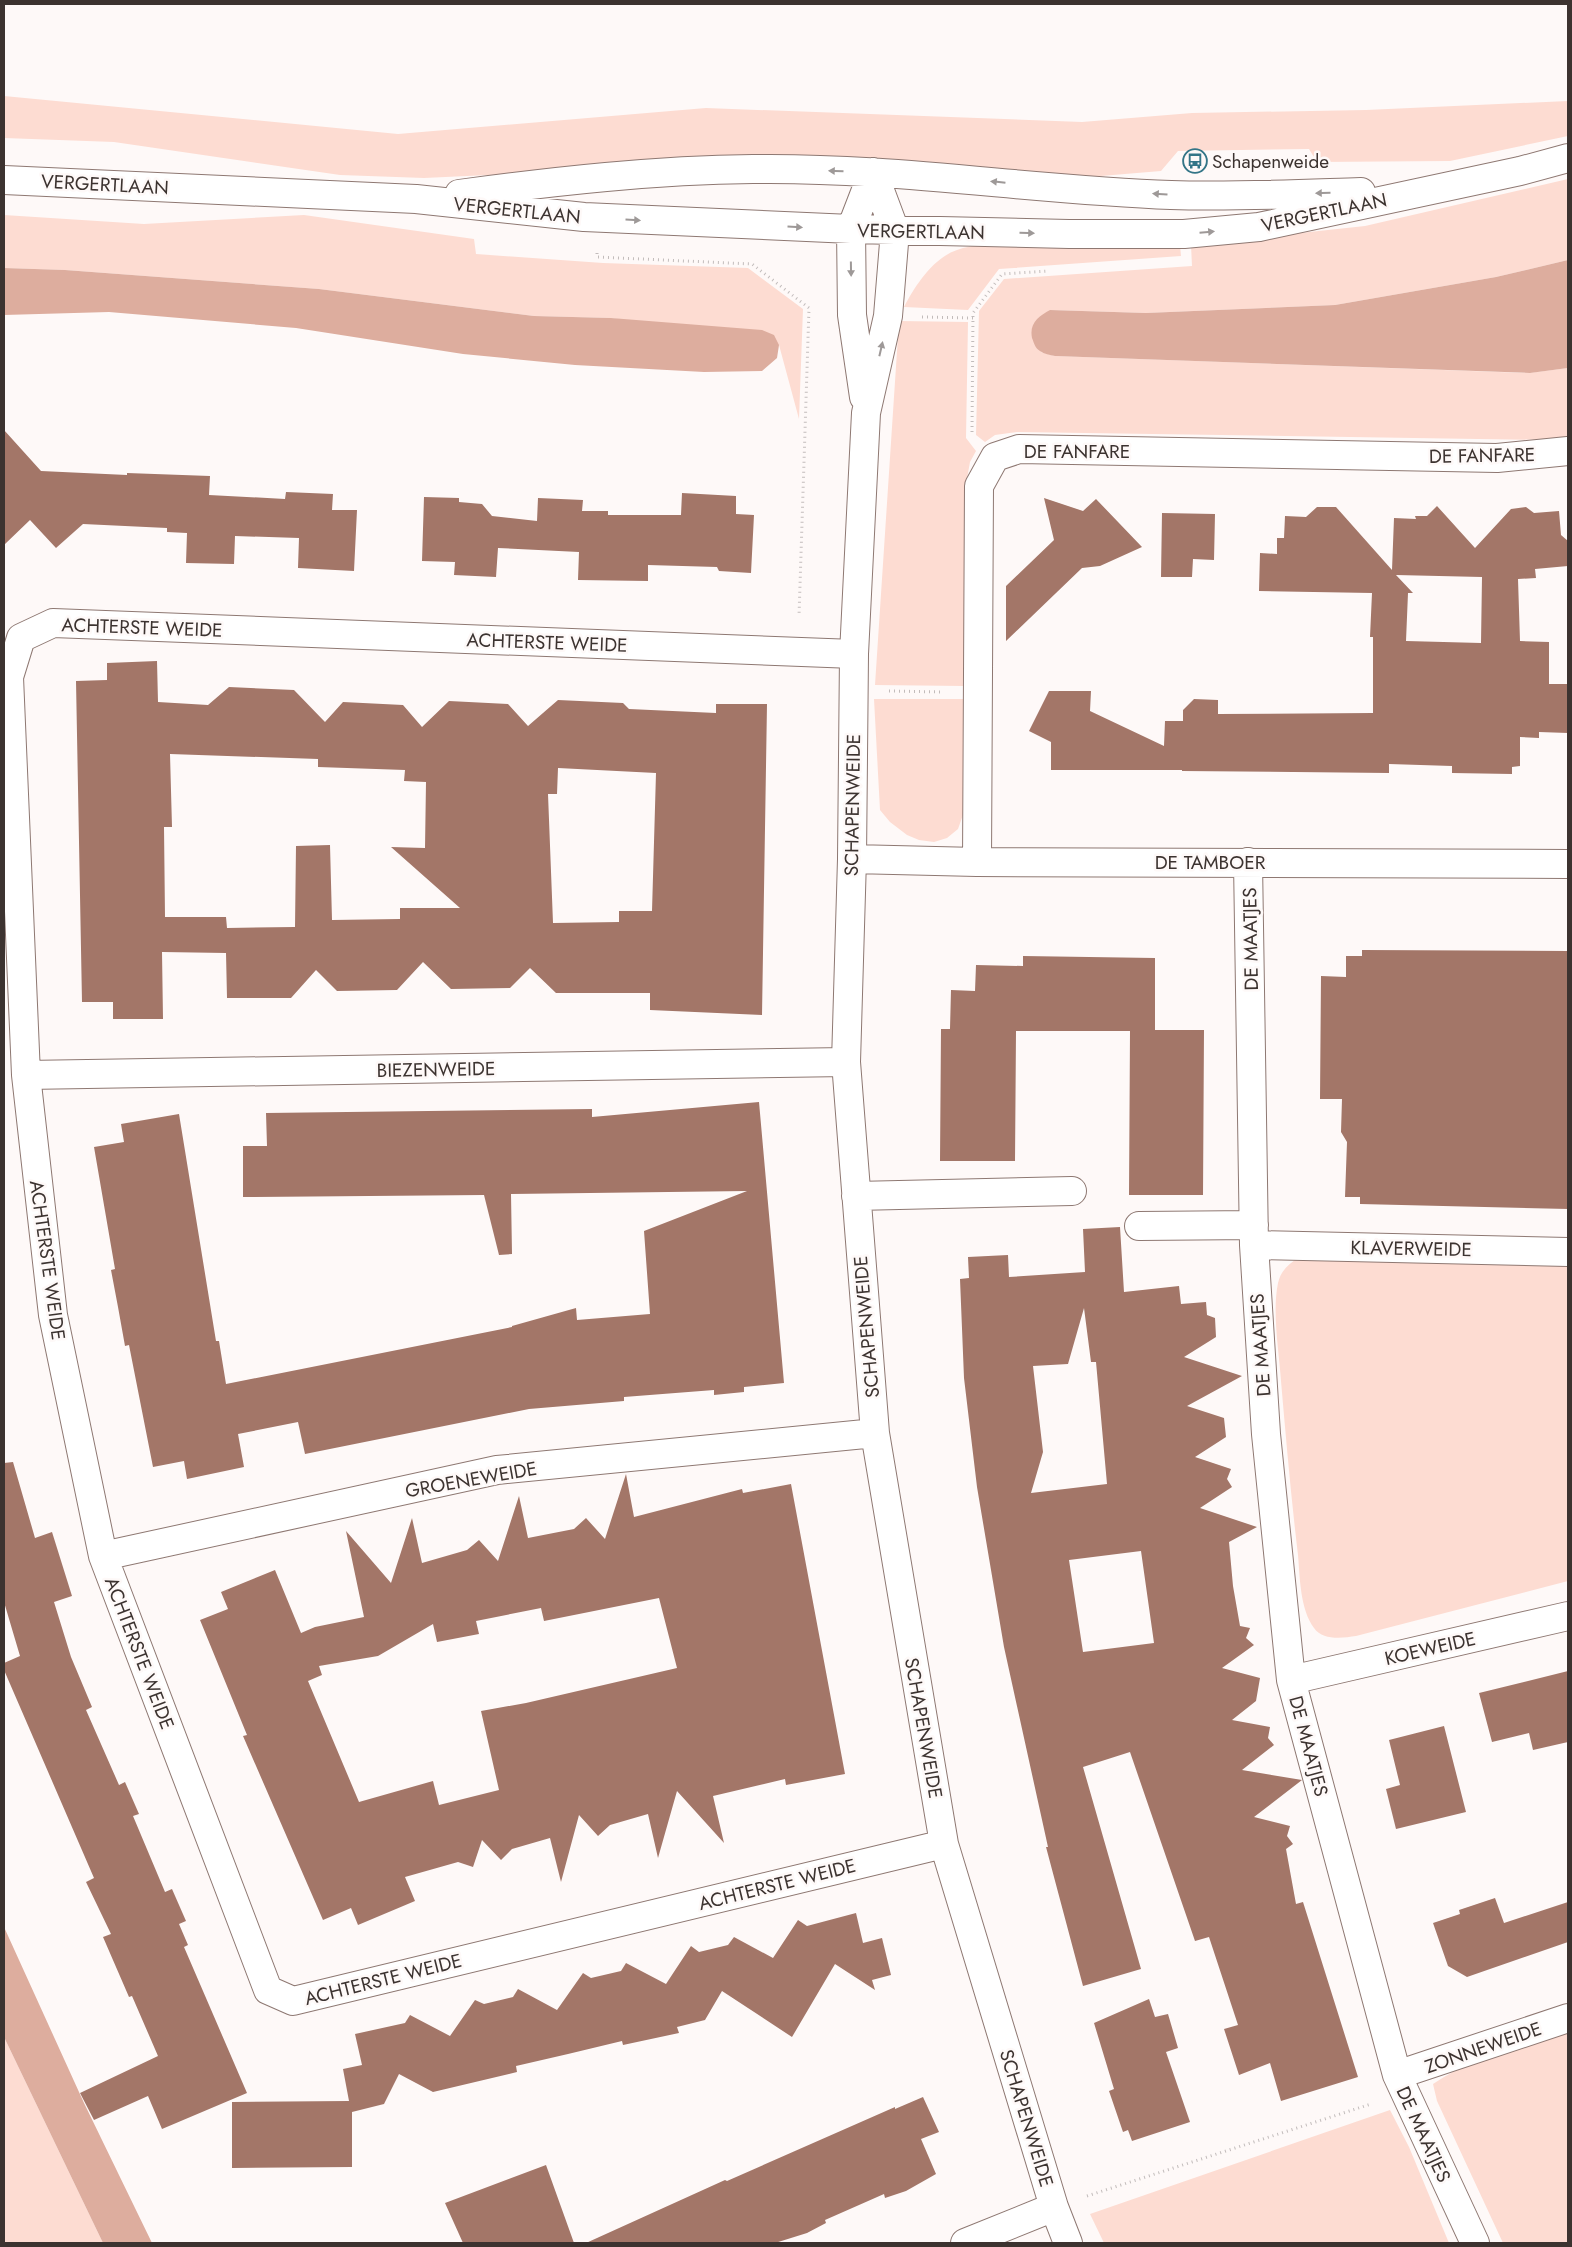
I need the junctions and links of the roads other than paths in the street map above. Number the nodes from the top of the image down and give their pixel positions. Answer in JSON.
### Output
{"nodes":[{"id":1,"x":1568,"y":158,"type":"edge"},
{"id":2,"x":873,"y":172,"type":"junction"},
{"id":3,"x":4,"y":180,"type":"edge"},
{"id":4,"x":1424,"y":190,"type":"junction"},
{"id":5,"x":416,"y":199,"type":"junction"},
{"id":6,"x":851,"y":229,"type":"junction"},
{"id":7,"x":895,"y":231,"type":"junction"},
{"id":8,"x":866,"y":413,"type":"junction"},
{"id":9,"x":1568,"y":451,"type":"edge"},
{"id":10,"x":854,"y":654,"type":"junction"},
{"id":11,"x":852,"y":859,"type":"junction"},
{"id":12,"x":977,"y":862,"type":"junction"},
{"id":13,"x":1248,"y":862,"type":"junction"},
{"id":14,"x":1568,"y":864,"type":"edge"},
{"id":15,"x":846,"y":1062,"type":"junction"},
{"id":16,"x":26,"y":1075,"type":"junction"},
{"id":17,"x":1072,"y":1191,"type":"dead end"},
{"id":18,"x":856,"y":1196,"type":"junction"},
{"id":19,"x":1139,"y":1226,"type":"dead end"},
{"id":20,"x":1254,"y":1235,"type":"junction"},
{"id":21,"x":1568,"y":1252,"type":"edge"},
{"id":22,"x":875,"y":1434,"type":"junction"},
{"id":23,"x":104,"y":1556,"type":"junction"},
{"id":24,"x":1568,"y":1616,"type":"edge"},
{"id":25,"x":1291,"y":1680,"type":"junction"},
{"id":26,"x":944,"y":1844,"type":"junction"},
{"id":27,"x":1568,"y":2018,"type":"edge"},
{"id":28,"x":1401,"y":2084,"type":"junction"},
{"id":29,"x":1054,"y":2207,"type":"junction"},
{"id":30,"x":965,"y":2243,"type":"edge"},
{"id":31,"x":1068,"y":2243,"type":"edge"},
{"id":32,"x":1475,"y":2243,"type":"edge"}],
"edges":[{"from":1,"to":4,"type":"street","name":"VERGERTLAAN"},
{"from":4,"to":2,"type":"street","name":"VERGERTLAAN","one_way":true},
{"from":2,"to":5,"type":"street","name":"VERGERTLAAN","one_way":true},
{"from":2,"to":6,"type":"street","name":"SCHAPENWEIDE"},
{"from":2,"to":7,"type":"street","name":"SCHAPENWEIDE"},
{"from":3,"to":5,"type":"street","name":"VERGERTLAAN"},
{"from":7,"to":4,"type":"street","name":"VERGERTLAAN","one_way":true},
{"from":5,"to":6,"type":"street","name":"VERGERTLAAN","one_way":true},
{"from":6,"to":7,"type":"street","name":"VERGERTLAAN"},
{"from":6,"to":8,"type":"street","name":"SCHAPENWEIDE","one_way":true},
{"from":8,"to":7,"type":"street","name":"SCHAPENWEIDE","one_way":true},
{"from":8,"to":10,"type":"street","name":"SCHAPENWEIDE"},
{"from":9,"to":12,"type":"street","name":"DE FANFARE"},
{"from":10,"to":11,"type":"street","name":"SCHAPENWEIDE"},
{"from":10,"to":16,"type":"street","name":"ACHTERSTE WEIDE"},
{"from":11,"to":12,"type":"street","name":"DE TAMBOER"},
{"from":11,"to":15,"type":"street","name":"SCHAPENWEIDE"},
{"from":12,"to":13,"type":"street","name":"DE TAMBOER"},
{"from":13,"to":14,"type":"street","name":"DE TAMBOER"},
{"from":13,"to":20,"type":"street","name":"DE MAATJES"},
{"from":15,"to":16,"type":"street","name":"BIEZENWEIDE"},
{"from":15,"to":18,"type":"street","name":"SCHAPENWEIDE"},
{"from":16,"to":23,"type":"street","name":"ACHTERSTE WEIDE"},
{"from":17,"to":18,"type":"street"},
{"from":18,"to":22,"type":"street","name":"SCHAPENWEIDE"},
{"from":19,"to":20,"type":"street"},
{"from":20,"to":21,"type":"street","name":"KLAVERWEIDE"},
{"from":20,"to":25,"type":"street","name":"DE MAATJES"},
{"from":22,"to":23,"type":"street","name":"GROENEWEIDE"},
{"from":22,"to":26,"type":"street","name":"SCHAPENWEIDE"},
{"from":23,"to":26,"type":"street","name":"ACHTERSTE WEIDE"},
{"from":24,"to":25,"type":"street","name":"KOEWEIDE"},
{"from":25,"to":28,"type":"street","name":"DE MAATJES"},
{"from":26,"to":29,"type":"street","name":"SCHAPENWEIDE"},
{"from":27,"to":28,"type":"street","name":"ZONNEWEIDE"},
{"from":28,"to":32,"type":"street","name":"DE MAATJES"},
{"from":29,"to":30,"type":"street"},
{"from":29,"to":31,"type":"street","name":"SCHAPENWEIDE"}]}
